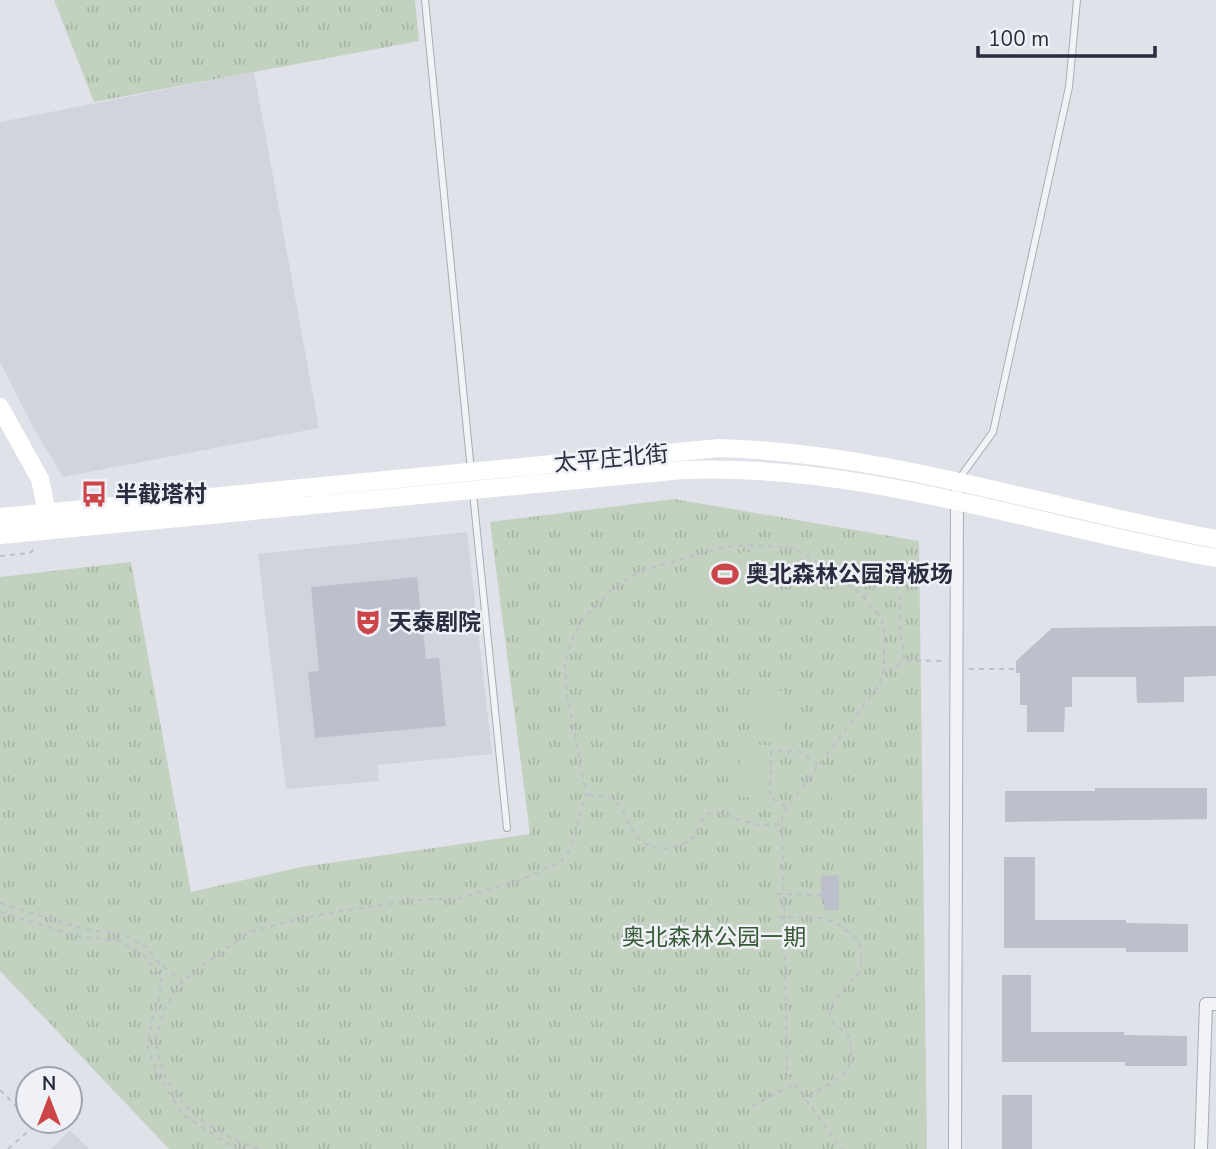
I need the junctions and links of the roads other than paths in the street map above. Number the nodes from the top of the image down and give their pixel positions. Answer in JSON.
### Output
{"nodes":[{"id":1,"x":425,"y":0,"type":"edge"},
{"id":2,"x":1077,"y":0,"type":"edge"},
{"id":3,"x":0,"y":407,"type":"edge"},
{"id":4,"x":471,"y":471,"type":"junction"},
{"id":5,"x":957,"y":482,"type":"junction"},
{"id":6,"x":472,"y":490,"type":"junction"},
{"id":7,"x":957,"y":501,"type":"junction"},
{"id":8,"x":0,"y":517,"type":"edge"},
{"id":9,"x":48,"y":521,"type":"junction"},
{"id":10,"x":0,"y":535,"type":"edge"},
{"id":11,"x":1216,"y":539,"type":"edge"},
{"id":12,"x":1216,"y":558,"type":"edge"},
{"id":13,"x":506,"y":828,"type":"dead end"},
{"id":14,"x":1216,"y":1003,"type":"edge"},
{"id":15,"x":956,"y":1149,"type":"edge"},
{"id":16,"x":1201,"y":1149,"type":"edge"}],
"edges":[{"from":1,"to":4,"type":"lane"},
{"from":2,"to":5,"type":"lane"},
{"from":3,"to":9,"type":"main road"},
{"from":4,"to":5,"type":"main road","name":"太平庄北街"},
{"from":4,"to":6,"type":"lane"},
{"from":4,"to":9,"type":"main road","name":"太平庄北街"},
{"from":5,"to":7,"type":"street"},
{"from":5,"to":11,"type":"main road","name":"太平庄北街"},
{"from":6,"to":7,"type":"main road","name":"太平庄北街"},
{"from":6,"to":9,"type":"main road","name":"太平庄北街"},
{"from":6,"to":13,"type":"lane"},
{"from":7,"to":12,"type":"main road","name":"太平庄北街"},
{"from":7,"to":15,"type":"street"},
{"from":8,"to":9,"type":"main road","name":"太平庄北街"},
{"from":9,"to":10,"type":"main road","name":"太平庄北街"},
{"from":14,"to":16,"type":"street"}]}
